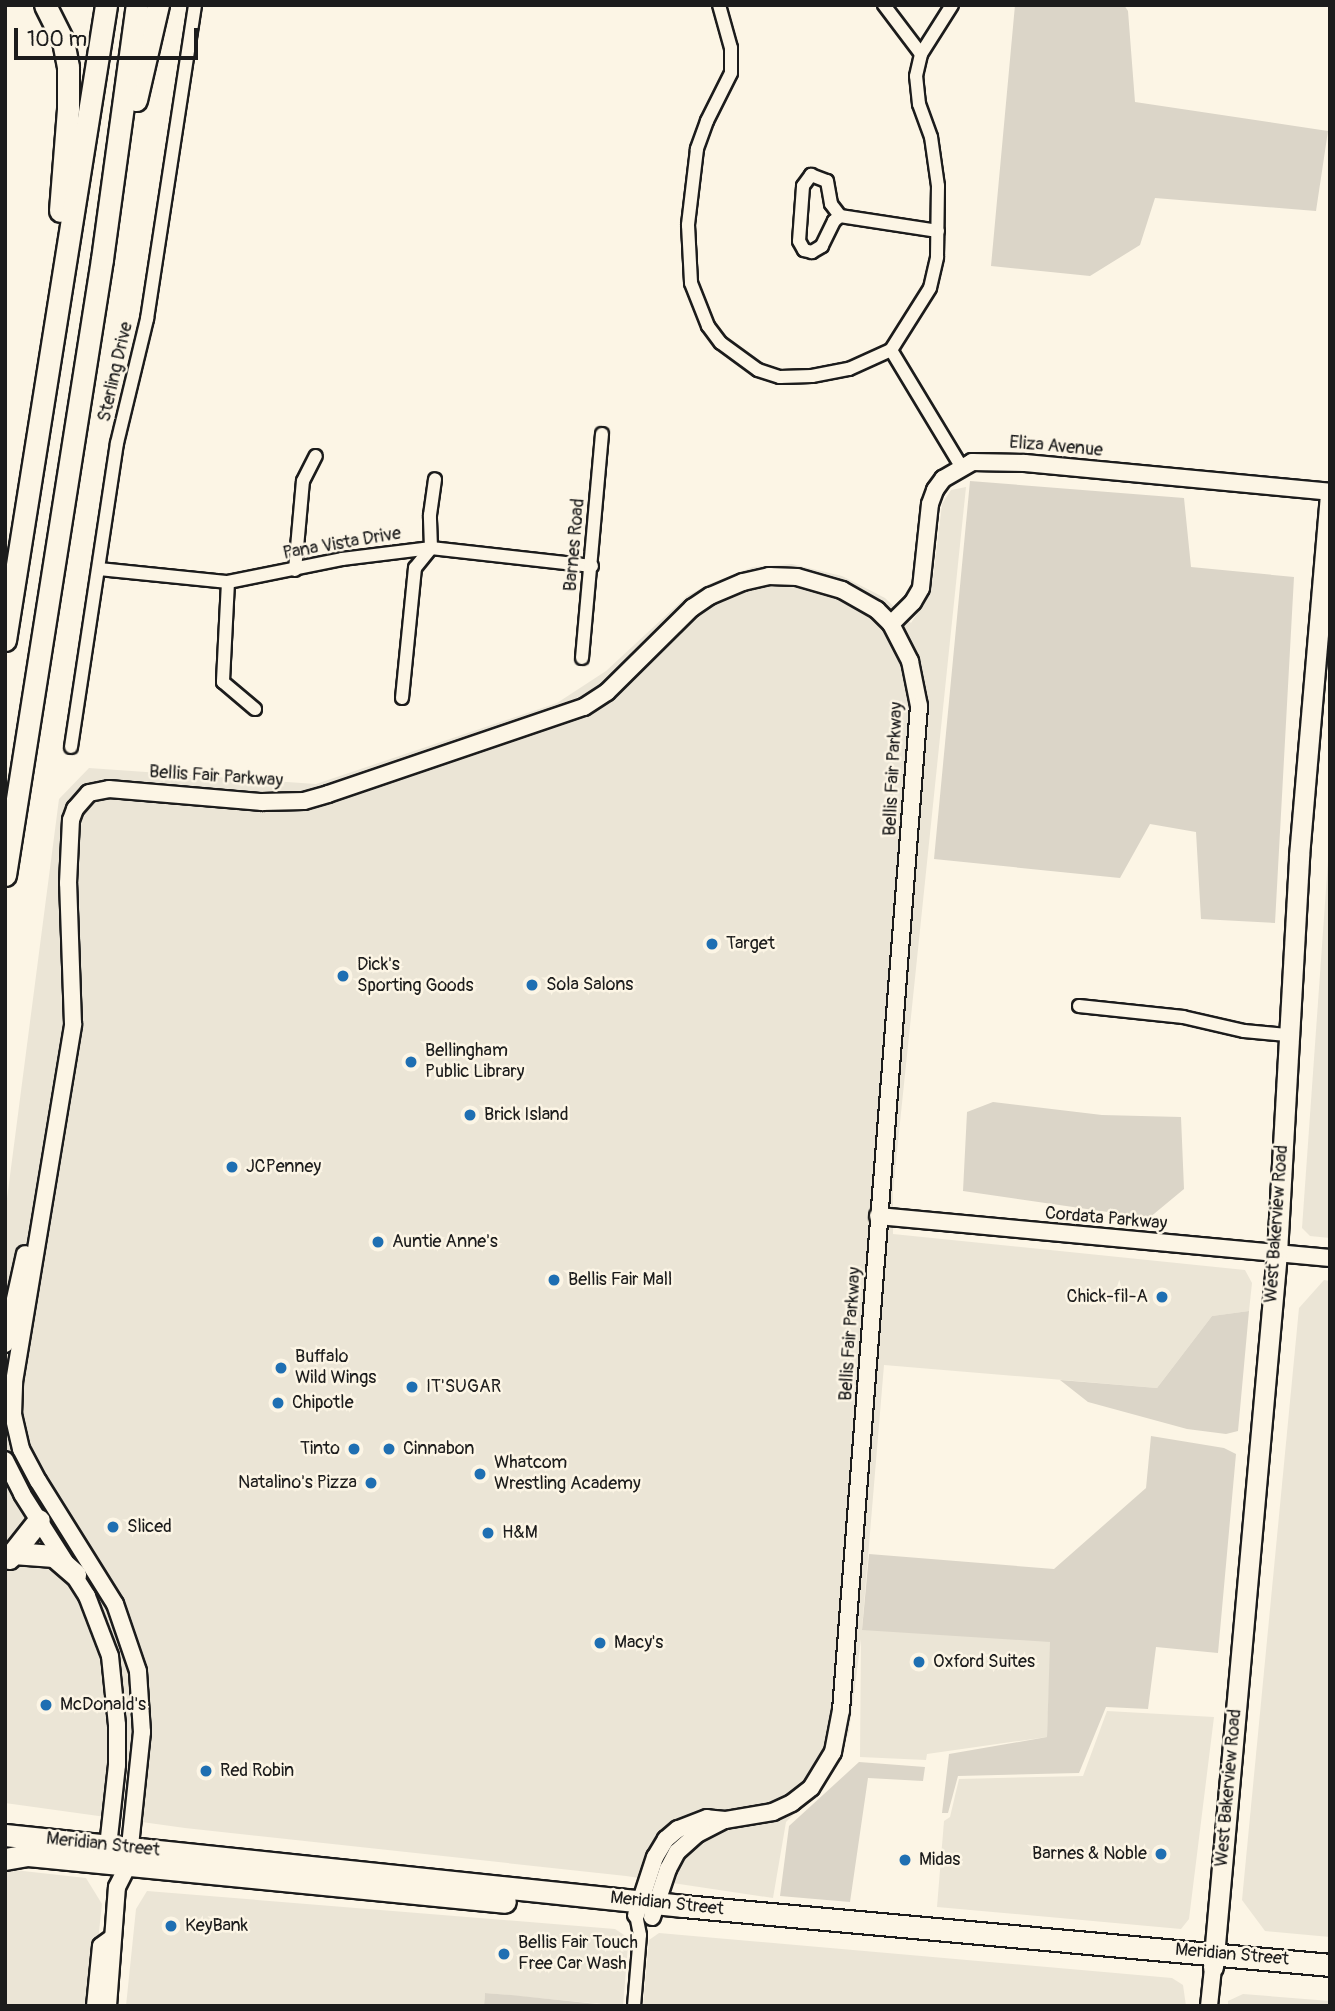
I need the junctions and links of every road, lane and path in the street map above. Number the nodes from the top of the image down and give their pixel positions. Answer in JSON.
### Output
{"nodes":[{"id":1,"x":45,"y":5,"type":"edge"},
{"id":2,"x":106,"y":5,"type":"edge"},
{"id":3,"x":137,"y":5,"type":"edge"},
{"id":4,"x":158,"y":5,"type":"edge"},
{"id":5,"x":195,"y":5,"type":"edge"},
{"id":6,"x":719,"y":5,"type":"edge"},
{"id":7,"x":884,"y":5,"type":"edge"},
{"id":8,"x":951,"y":5,"type":"edge"},
{"id":9,"x":921,"y":54,"type":"junction"},
{"id":10,"x":840,"y":216,"type":"junction"},
{"id":11,"x":938,"y":232,"type":"junction"},
{"id":12,"x":102,"y":259,"type":"junction"},
{"id":13,"x":891,"y":350,"type":"junction"},
{"id":14,"x":44,"y":394,"type":"junction"},
{"id":15,"x":602,"y":434,"type":"dead end"},
{"id":16,"x":316,"y":456,"type":"dead end"},
{"id":17,"x":961,"y":466,"type":"junction"},
{"id":18,"x":435,"y":480,"type":"dead end"},
{"id":19,"x":1330,"y":493,"type":"edge"},
{"id":20,"x":430,"y":548,"type":"junction"},
{"id":21,"x":592,"y":566,"type":"junction"},
{"id":22,"x":99,"y":569,"type":"junction"},
{"id":23,"x":295,"y":570,"type":"junction"},
{"id":24,"x":228,"y":582,"type":"junction"},
{"id":25,"x":891,"y":624,"type":"junction"},
{"id":26,"x":5,"y":640,"type":"edge"},
{"id":27,"x":582,"y":658,"type":"dead end"},
{"id":28,"x":402,"y":698,"type":"dead end"},
{"id":29,"x":255,"y":709,"type":"dead end"},
{"id":30,"x":71,"y":747,"type":"dead end"},
{"id":31,"x":5,"y":875,"type":"edge"},
{"id":32,"x":1079,"y":1006,"type":"dead end"},
{"id":33,"x":1287,"y":1035,"type":"junction"},
{"id":34,"x":40,"y":1212,"type":"junction"},
{"id":35,"x":878,"y":1216,"type":"junction"},
{"id":36,"x":1277,"y":1253,"type":"junction"},
{"id":37,"x":1330,"y":1258,"type":"edge"},
{"id":38,"x":5,"y":1344,"type":"edge"},
{"id":39,"x":5,"y":1460,"type":"edge"},
{"id":40,"x":41,"y":1511,"type":"junction"},
{"id":41,"x":9,"y":1558,"type":"edge"},
{"id":42,"x":75,"y":1574,"type":"junction"},
{"id":43,"x":5,"y":1835,"type":"edge"},
{"id":44,"x":5,"y":1852,"type":"edge"},
{"id":45,"x":107,"y":1854,"type":"junction"},
{"id":46,"x":28,"y":1855,"type":"junction"},
{"id":47,"x":129,"y":1856,"type":"junction"},
{"id":48,"x":5,"y":1859,"type":"edge"},
{"id":49,"x":434,"y":1880,"type":"junction"},
{"id":50,"x":341,"y":1886,"type":"junction"},
{"id":51,"x":117,"y":1887,"type":"junction"},
{"id":52,"x":645,"y":1914,"type":"junction"},
{"id":53,"x":922,"y":1927,"type":"junction"},
{"id":54,"x":805,"y":1930,"type":"junction"},
{"id":55,"x":112,"y":1938,"type":"junction"},
{"id":56,"x":1214,"y":1960,"type":"junction"},
{"id":57,"x":1330,"y":1965,"type":"edge"},
{"id":58,"x":1330,"y":1978,"type":"edge"},
{"id":59,"x":95,"y":2006,"type":"edge"},
{"id":60,"x":108,"y":2006,"type":"edge"},
{"id":61,"x":634,"y":2006,"type":"edge"},
{"id":62,"x":1209,"y":2006,"type":"edge"}],
"edges":[{"from":1,"to":14,"type":"highway"},
{"from":2,"to":14,"type":"highway"},
{"from":3,"to":12,"type":"highway"},
{"from":4,"to":12,"type":"highway"},
{"from":5,"to":22,"type":"street","name":"Sterling Drive"},
{"from":6,"to":13,"type":"street"},
{"from":7,"to":9,"type":"street"},
{"from":8,"to":9,"type":"street"},
{"from":9,"to":11,"type":"street"},
{"from":10,"to":10,"type":"street"},
{"from":10,"to":11,"type":"street"},
{"from":11,"to":13,"type":"street"},
{"from":12,"to":31,"type":"highway"},
{"from":13,"to":17,"type":"street"},
{"from":14,"to":26,"type":"highway"},
{"from":15,"to":21,"type":"street","name":"Barnes Road"},
{"from":16,"to":23,"type":"street"},
{"from":17,"to":19,"type":"street","name":"Eliza Avenue"},
{"from":17,"to":25,"type":"street"},
{"from":18,"to":20,"type":"street"},
{"from":19,"to":33,"type":"main road","name":"West Bakerview Road"},
{"from":20,"to":21,"type":"street","name":"Pana Vista Drive"},
{"from":20,"to":23,"type":"street","name":"Pana Vista Drive"},
{"from":20,"to":28,"type":"street"},
{"from":21,"to":27,"type":"street","name":"Barnes Road"},
{"from":22,"to":24,"type":"street","name":"Pana Vista Drive"},
{"from":22,"to":30,"type":"street","name":"Sterling Drive"},
{"from":23,"to":24,"type":"street","name":"Pana Vista Drive"},
{"from":24,"to":29,"type":"street"},
{"from":25,"to":34,"type":"street","name":"Bellis Fair Parkway"},
{"from":25,"to":35,"type":"street","name":"Bellis Fair Parkway"},
{"from":32,"to":33,"type":"street"},
{"from":33,"to":36,"type":"main road","name":"West Bakerview Road"},
{"from":34,"to":38,"type":"street","name":"Bellis Fair Parkway"},
{"from":34,"to":40,"type":"street","name":"Bellis Fair Parkway"},
{"from":35,"to":36,"type":"street","name":"Cordata Parkway"},
{"from":35,"to":52,"type":"street","name":"Bellis Fair Parkway"},
{"from":36,"to":37,"type":"street","name":"Cordata Parkway"},
{"from":36,"to":56,"type":"main road","name":"West Bakerview Road"},
{"from":39,"to":40,"type":"street","name":"Bellis Fair Parkway"},
{"from":40,"to":41,"type":"highway"},
{"from":40,"to":42,"type":"street","name":"Bellis Fair Parkway"},
{"from":40,"to":47,"type":"street","name":"Bellis Fair Parkway"},
{"from":41,"to":42,"type":"highway"},
{"from":42,"to":45,"type":"street","name":"Bellis Fair Parkway"},
{"from":43,"to":45,"type":"highway","name":"Meridian Street"},
{"from":44,"to":46,"type":"street","name":"Meridian Street"},
{"from":45,"to":46,"type":"highway","name":"Meridian Street"},
{"from":45,"to":47,"type":"highway","name":"Meridian Street"},
{"from":45,"to":51,"type":"street"},
{"from":46,"to":48,"type":"highway"},
{"from":47,"to":49,"type":"highway","name":"Meridian Street"},
{"from":47,"to":50,"type":"highway","name":"Meridian Street"},
{"from":47,"to":51,"type":"street","name":"Bellis Fair Parkway"},
{"from":49,"to":50,"type":"highway"},
{"from":49,"to":52,"type":"highway","name":"Meridian Street"},
{"from":50,"to":52,"type":"highway","name":"Meridian Street"},
{"from":51,"to":55,"type":"street"},
{"from":52,"to":53,"type":"highway","name":"Meridian Street"},
{"from":52,"to":54,"type":"highway","name":"Meridian Street"},
{"from":52,"to":61,"type":"street"},
{"from":53,"to":54,"type":"highway"},
{"from":53,"to":56,"type":"highway","name":"Meridian Street"},
{"from":54,"to":56,"type":"highway","name":"Meridian Street"},
{"from":55,"to":59,"type":"street"},
{"from":55,"to":60,"type":"street"},
{"from":56,"to":57,"type":"highway","name":"Meridian Street"},
{"from":56,"to":58,"type":"highway","name":"Meridian Street"},
{"from":56,"to":62,"type":"street"}]}
